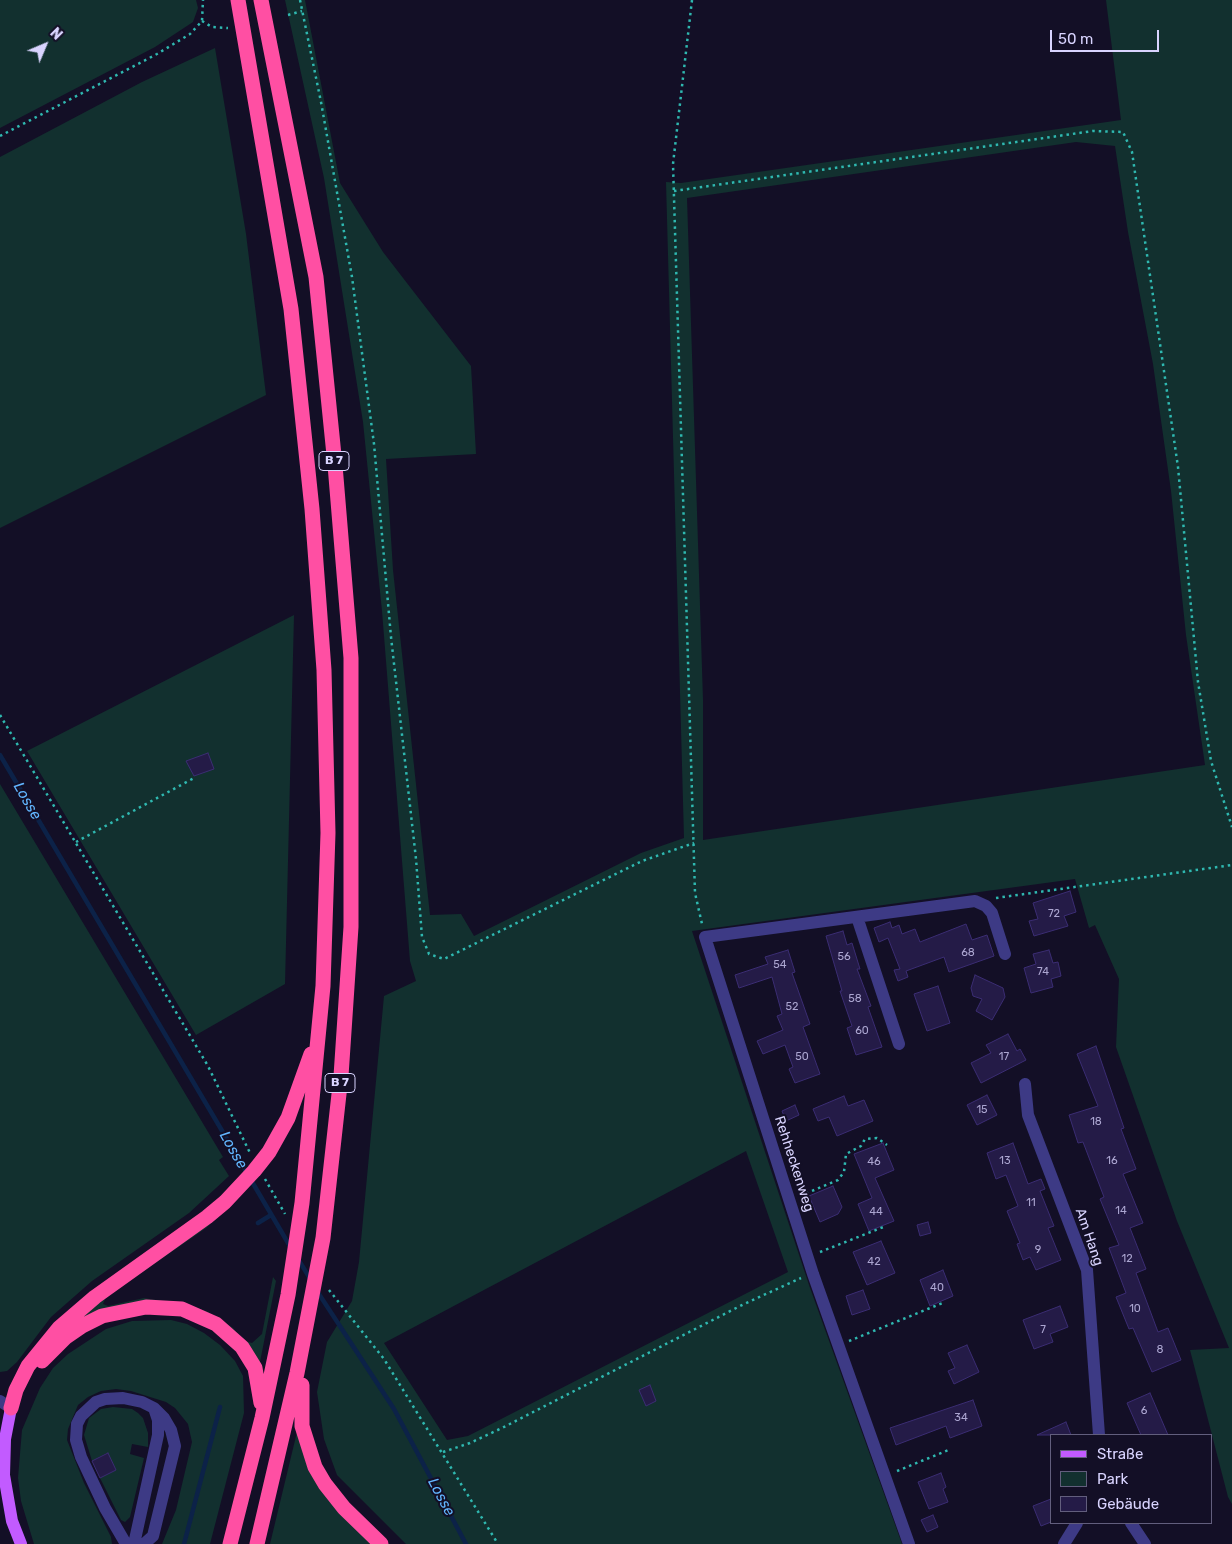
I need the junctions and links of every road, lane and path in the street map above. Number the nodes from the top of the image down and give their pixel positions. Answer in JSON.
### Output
{"nodes":[{"id":1,"x":204,"y":0,"type":"edge"},
{"id":2,"x":238,"y":0,"type":"edge"},
{"id":3,"x":261,"y":0,"type":"edge"},
{"id":4,"x":300,"y":0,"type":"edge"},
{"id":5,"x":692,"y":0,"type":"edge"},
{"id":6,"x":302,"y":11,"type":"junction"},
{"id":7,"x":288,"y":15,"type":"dead end"},
{"id":8,"x":202,"y":21,"type":"junction"},
{"id":9,"x":229,"y":28,"type":"dead end"},
{"id":10,"x":0,"y":136,"type":"edge"},
{"id":11,"x":674,"y":191,"type":"junction"},
{"id":12,"x":0,"y":715,"type":"edge"},
{"id":13,"x":194,"y":778,"type":"dead end"},
{"id":14,"x":1232,"y":827,"type":"edge"},
{"id":15,"x":76,"y":842,"type":"junction"},
{"id":16,"x":694,"y":843,"type":"junction"},
{"id":17,"x":1232,"y":865,"type":"edge"},
{"id":18,"x":975,"y":902,"type":"junction"},
{"id":19,"x":857,"y":917,"type":"junction"},
{"id":20,"x":705,"y":937,"type":"junction"},
{"id":21,"x":1005,"y":954,"type":"dead end"},
{"id":22,"x":320,"y":1024,"type":"junction"},
{"id":23,"x":899,"y":1044,"type":"dead end"},
{"id":24,"x":1025,"y":1084,"type":"dead end"},
{"id":25,"x":243,"y":1141,"type":"dead end"},
{"id":26,"x":887,"y":1146,"type":"dead end"},
{"id":27,"x":809,"y":1193,"type":"dead end"},
{"id":28,"x":886,"y":1226,"type":"dead end"},
{"id":29,"x":819,"y":1252,"type":"dead end"},
{"id":30,"x":813,"y":1274,"type":"junction"},
{"id":31,"x":945,"y":1302,"type":"dead end"},
{"id":32,"x":338,"y":1304,"type":"dead end"},
{"id":33,"x":850,"y":1340,"type":"dead end"},
{"id":34,"x":304,"y":1342,"type":"junction"},
{"id":35,"x":4,"y":1405,"type":"edge"},
{"id":36,"x":154,"y":1408,"type":"junction"},
{"id":37,"x":262,"y":1418,"type":"junction"},
{"id":38,"x":1099,"y":1434,"type":"edge"},
{"id":39,"x":952,"y":1449,"type":"dead end"},
{"id":40,"x":443,"y":1452,"type":"junction"},
{"id":41,"x":894,"y":1472,"type":"dead end"},
{"id":42,"x":1076,"y":1524,"type":"edge"},
{"id":43,"x":1132,"y":1524,"type":"edge"},
{"id":44,"x":21,"y":1544,"type":"edge"},
{"id":45,"x":126,"y":1544,"type":"edge"},
{"id":46,"x":134,"y":1544,"type":"edge"},
{"id":47,"x":144,"y":1544,"type":"edge"},
{"id":48,"x":230,"y":1544,"type":"edge"},
{"id":49,"x":257,"y":1544,"type":"edge"},
{"id":50,"x":381,"y":1544,"type":"edge"},
{"id":51,"x":498,"y":1544,"type":"edge"},
{"id":52,"x":909,"y":1544,"type":"edge"},
{"id":53,"x":1064,"y":1544,"type":"edge"},
{"id":54,"x":1145,"y":1544,"type":"edge"}],
"edges":[{"from":1,"to":8,"type":"path"},
{"from":2,"to":22,"type":"highway","number":"B 7"},
{"from":3,"to":34,"type":"highway","number":"B 7"},
{"from":4,"to":6,"type":"path"},
{"from":5,"to":11,"type":"path"},
{"from":6,"to":7,"type":"path"},
{"from":6,"to":16,"type":"path"},
{"from":8,"to":9,"type":"path"},
{"from":8,"to":10,"type":"path"},
{"from":11,"to":14,"type":"path"},
{"from":11,"to":16,"type":"path"},
{"from":12,"to":15,"type":"path"},
{"from":13,"to":15,"type":"path"},
{"from":15,"to":25,"type":"path"},
{"from":16,"to":20,"type":"path"},
{"from":17,"to":18,"type":"path"},
{"from":18,"to":19,"type":"street"},
{"from":18,"to":21,"type":"street"},
{"from":19,"to":20,"type":"street"},
{"from":19,"to":23,"type":"street"},
{"from":20,"to":30,"type":"street","name":"Rehheckenweg"},
{"from":22,"to":35,"type":"highway"},
{"from":22,"to":37,"type":"highway","number":"B 7"},
{"from":24,"to":38,"type":"street","name":"Am Hang"},
{"from":26,"to":27,"type":"path"},
{"from":28,"to":29,"type":"path"},
{"from":30,"to":40,"type":"path"},
{"from":30,"to":52,"type":"street","name":"Rehheckenweg"},
{"from":31,"to":33,"type":"path"},
{"from":32,"to":40,"type":"path"},
{"from":34,"to":49,"type":"highway","number":"B 7"},
{"from":34,"to":50,"type":"highway"},
{"from":35,"to":37,"type":"highway"},
{"from":35,"to":44,"type":"main road"},
{"from":36,"to":45,"type":"street"},
{"from":36,"to":46,"type":"street"},
{"from":36,"to":47,"type":"street"},
{"from":37,"to":48,"type":"highway","number":"B 7"},
{"from":39,"to":41,"type":"path"},
{"from":40,"to":51,"type":"path"},
{"from":42,"to":53,"type":"street"},
{"from":43,"to":54,"type":"street"}]}
